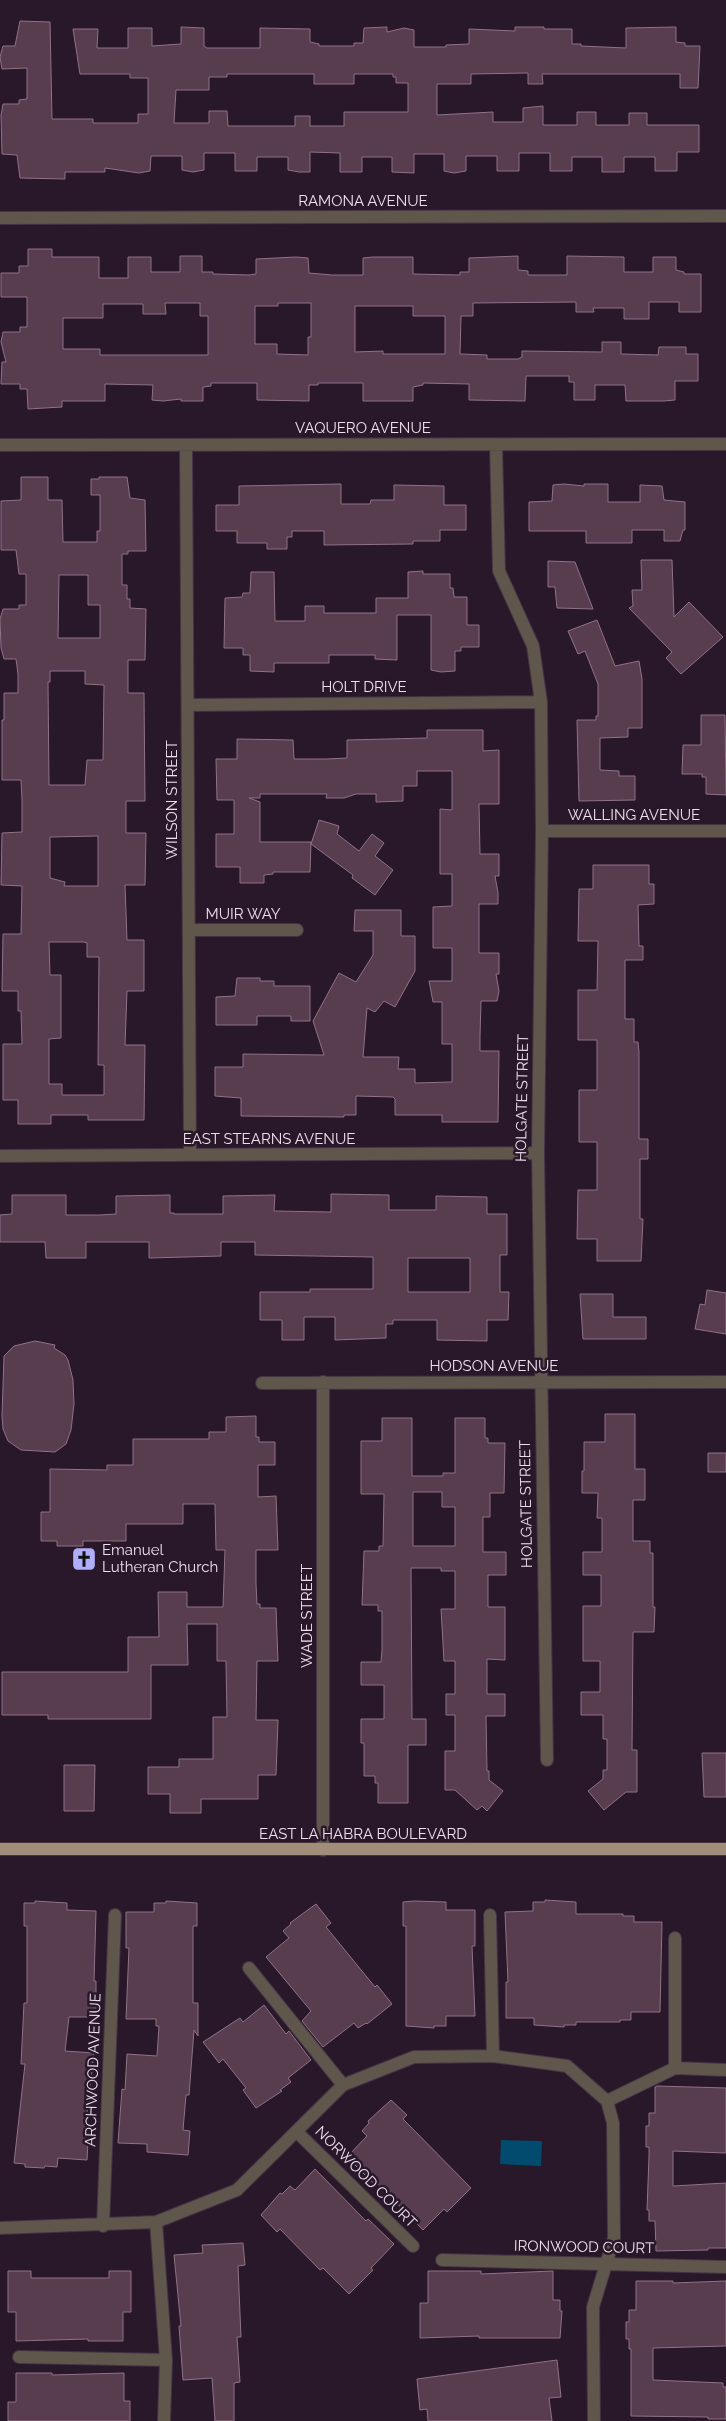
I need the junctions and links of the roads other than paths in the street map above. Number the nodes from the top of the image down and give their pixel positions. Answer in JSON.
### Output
{"nodes":[{"id":1,"x":726,"y":216,"type":"edge"},
{"id":2,"x":0,"y":218,"type":"edge"},
{"id":3,"x":496,"y":444,"type":"junction"},
{"id":4,"x":726,"y":444,"type":"edge"},
{"id":5,"x":0,"y":445,"type":"edge"},
{"id":6,"x":186,"y":445,"type":"junction"},
{"id":7,"x":541,"y":702,"type":"junction"},
{"id":8,"x":188,"y":705,"type":"junction"},
{"id":9,"x":542,"y":831,"type":"junction"},
{"id":10,"x":726,"y":831,"type":"edge"},
{"id":11,"x":189,"y":930,"type":"junction"},
{"id":12,"x":297,"y":930,"type":"dead end"},
{"id":13,"x":538,"y":1153,"type":"junction"},
{"id":14,"x":190,"y":1155,"type":"junction"},
{"id":15,"x":0,"y":1156,"type":"edge"},
{"id":16,"x":262,"y":1382,"type":"dead end"},
{"id":17,"x":323,"y":1382,"type":"junction"},
{"id":18,"x":540,"y":1382,"type":"junction"},
{"id":19,"x":726,"y":1382,"type":"edge"},
{"id":20,"x":547,"y":1760,"type":"dead end"},
{"id":21,"x":0,"y":1849,"type":"edge"},
{"id":22,"x":726,"y":1849,"type":"edge"},
{"id":23,"x":323,"y":1850,"type":"junction"},
{"id":24,"x":114,"y":1915,"type":"dead end"},
{"id":25,"x":490,"y":1915,"type":"dead end"},
{"id":26,"x":675,"y":1938,"type":"dead end"},
{"id":27,"x":248,"y":1968,"type":"dead end"},
{"id":28,"x":493,"y":2056,"type":"junction"},
{"id":29,"x":675,"y":2068,"type":"junction"},
{"id":30,"x":726,"y":2070,"type":"edge"},
{"id":31,"x":343,"y":2085,"type":"junction"},
{"id":32,"x":606,"y":2101,"type":"junction"},
{"id":33,"x":297,"y":2132,"type":"junction"},
{"id":34,"x":156,"y":2222,"type":"junction"},
{"id":35,"x":103,"y":2226,"type":"junction"},
{"id":36,"x":0,"y":2228,"type":"edge"},
{"id":37,"x":413,"y":2246,"type":"dead end"},
{"id":38,"x":442,"y":2260,"type":"dead end"},
{"id":39,"x":606,"y":2263,"type":"junction"},
{"id":40,"x":726,"y":2267,"type":"edge"},
{"id":41,"x":19,"y":2357,"type":"dead end"},
{"id":42,"x":166,"y":2360,"type":"junction"},
{"id":43,"x":164,"y":2421,"type":"edge"},
{"id":44,"x":594,"y":2421,"type":"edge"}],
"edges":[{"from":1,"to":2,"type":"street","name":"RAMONA AVENUE"},
{"from":3,"to":4,"type":"street","name":"VAQUERO AVENUE"},
{"from":3,"to":6,"type":"street","name":"VAQUERO AVENUE"},
{"from":3,"to":7,"type":"street","name":"HOLGATE STREET"},
{"from":5,"to":6,"type":"street","name":"VAQUERO AVENUE"},
{"from":6,"to":8,"type":"street","name":"WILSON STREET"},
{"from":7,"to":8,"type":"street","name":"HOLT DRIVE"},
{"from":7,"to":9,"type":"street","name":"HOLGATE STREET"},
{"from":8,"to":11,"type":"street","name":"WILSON STREET"},
{"from":9,"to":10,"type":"street","name":"WALLING AVENUE"},
{"from":9,"to":13,"type":"street","name":"HOLGATE STREET"},
{"from":11,"to":12,"type":"street","name":"MUIR WAY"},
{"from":11,"to":14,"type":"street","name":"WILSON STREET"},
{"from":13,"to":14,"type":"street","name":"EAST STEARNS AVENUE"},
{"from":13,"to":18,"type":"street","name":"HOLGATE STREET"},
{"from":14,"to":15,"type":"street","name":"EAST STEARNS AVENUE"},
{"from":16,"to":17,"type":"street","name":"HODSON AVENUE"},
{"from":17,"to":18,"type":"street","name":"HODSON AVENUE"},
{"from":17,"to":23,"type":"street","name":"WADE STREET"},
{"from":18,"to":19,"type":"street","name":"HODSON AVENUE"},
{"from":18,"to":20,"type":"street","name":"HOLGATE STREET"},
{"from":21,"to":23,"type":"main road","name":"EAST LA HABRA BOULEVARD"},
{"from":22,"to":23,"type":"main road","name":"EAST LA HABRA BOULEVARD"},
{"from":24,"to":35,"type":"street","name":"ARCHWOOD AVENUE"},
{"from":25,"to":28,"type":"street"},
{"from":26,"to":29,"type":"street"},
{"from":27,"to":31,"type":"street"},
{"from":28,"to":31,"type":"street"},
{"from":28,"to":32,"type":"street"},
{"from":29,"to":30,"type":"street"},
{"from":29,"to":32,"type":"street"},
{"from":31,"to":33,"type":"street"},
{"from":32,"to":39,"type":"street"},
{"from":33,"to":34,"type":"street"},
{"from":33,"to":37,"type":"street","name":"NORWOOD COURT"},
{"from":34,"to":35,"type":"street"},
{"from":34,"to":42,"type":"street"},
{"from":35,"to":36,"type":"street"},
{"from":38,"to":39,"type":"street","name":"IRONWOOD COURT"},
{"from":39,"to":40,"type":"street","name":"IRONWOOD COURT"},
{"from":39,"to":44,"type":"street"},
{"from":41,"to":42,"type":"street"},
{"from":42,"to":43,"type":"street"}]}
